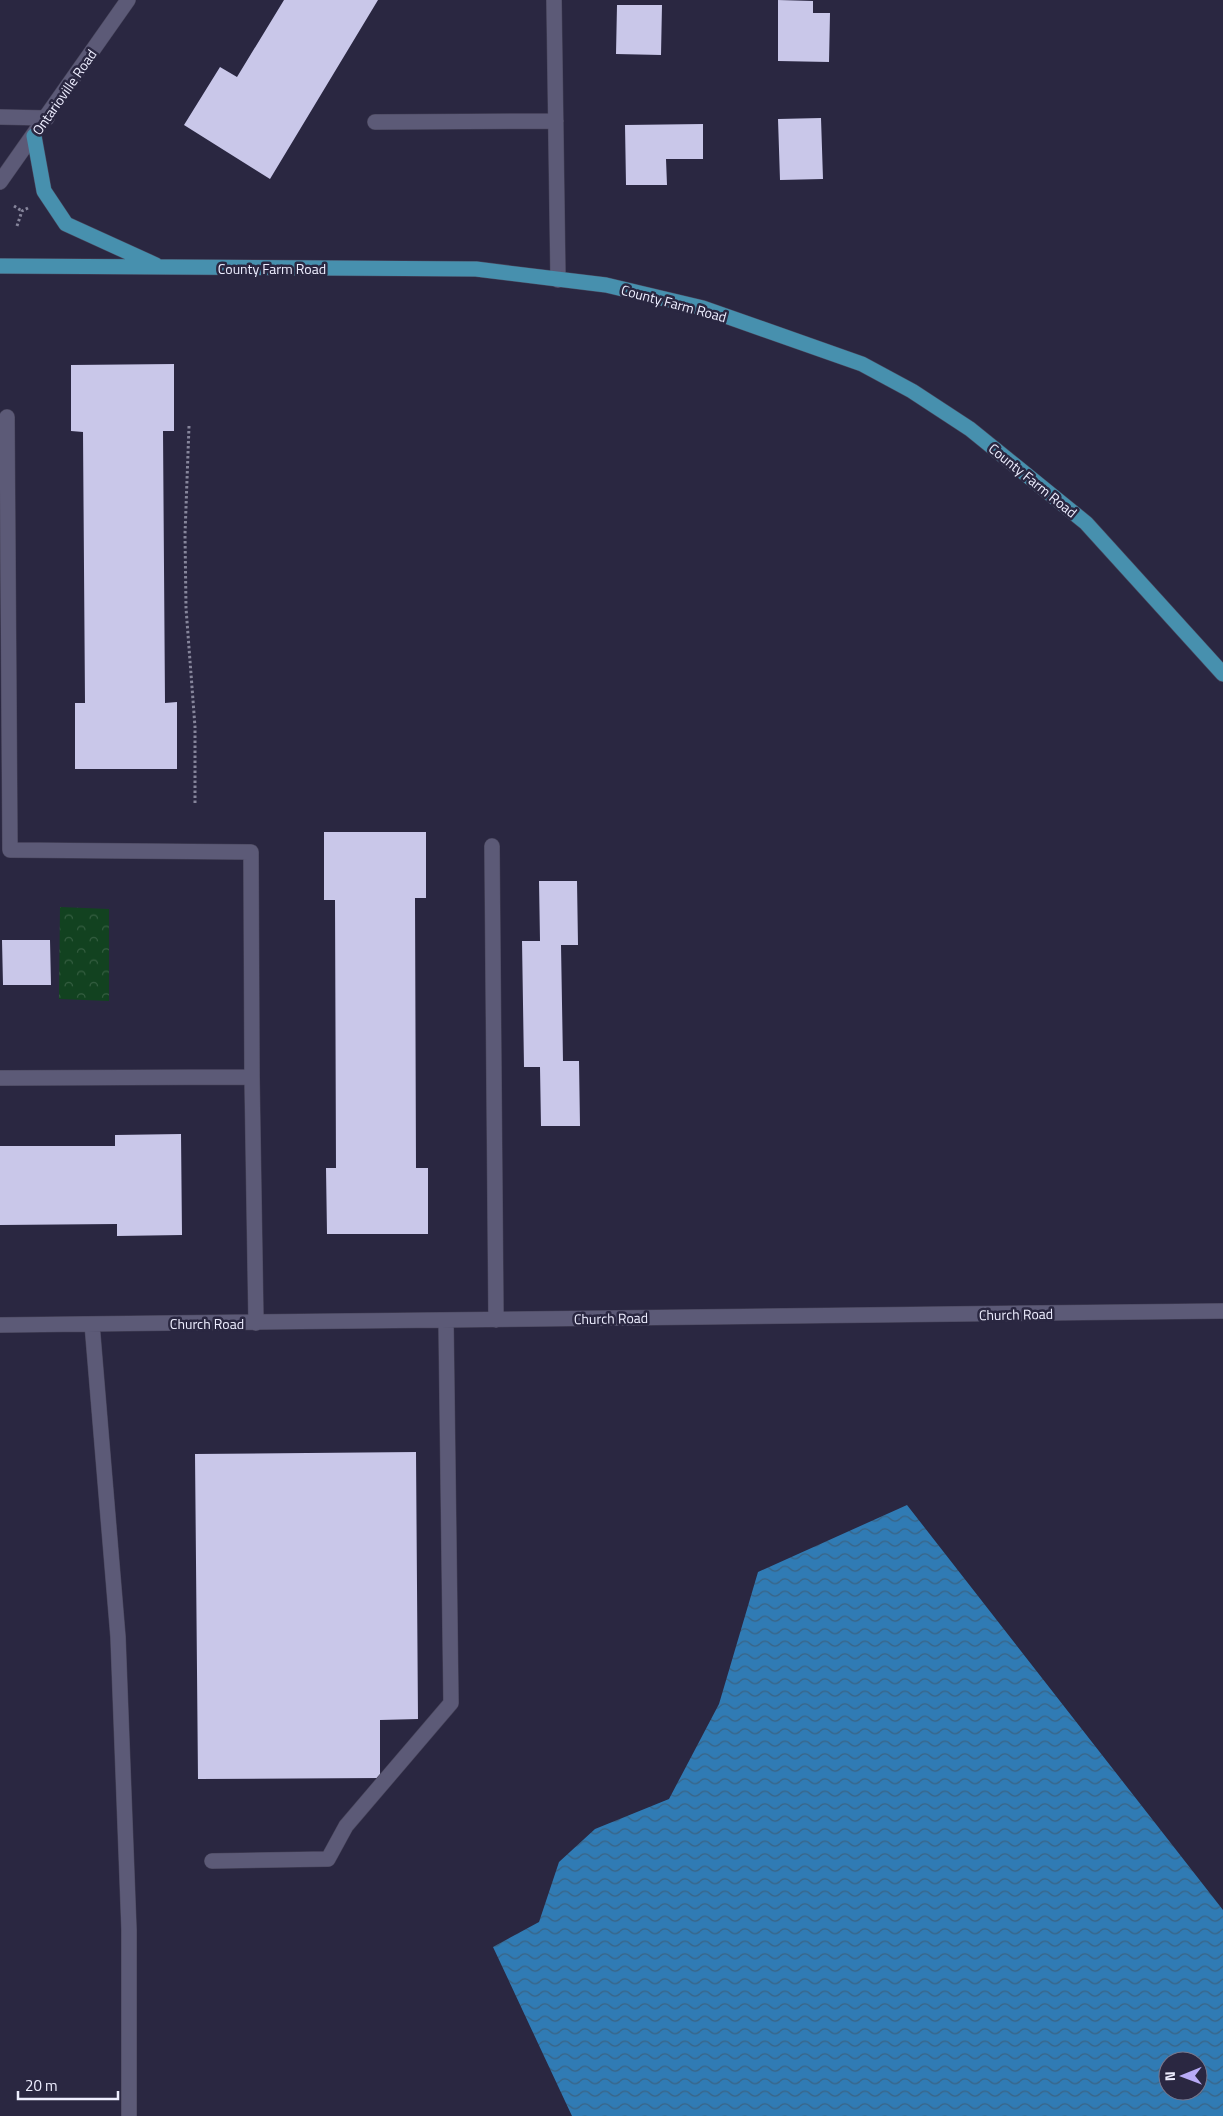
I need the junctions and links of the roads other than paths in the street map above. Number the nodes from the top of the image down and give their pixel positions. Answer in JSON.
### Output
{"nodes":[{"id":1,"x":128,"y":0,"type":"edge"},
{"id":2,"x":554,"y":0,"type":"edge"},
{"id":3,"x":0,"y":117,"type":"edge"},
{"id":4,"x":47,"y":118,"type":"junction"},
{"id":5,"x":556,"y":121,"type":"junction"},
{"id":6,"x":375,"y":122,"type":"dead end"},
{"id":7,"x":34,"y":136,"type":"junction"},
{"id":8,"x":0,"y":182,"type":"edge"},
{"id":9,"x":0,"y":266,"type":"edge"},
{"id":10,"x":162,"y":268,"type":"junction"},
{"id":11,"x":558,"y":280,"type":"junction"},
{"id":12,"x":7,"y":417,"type":"dead end"},
{"id":13,"x":1223,"y":674,"type":"edge"},
{"id":14,"x":5,"y":731,"type":"edge"},
{"id":15,"x":492,"y":846,"type":"dead end"},
{"id":16,"x":252,"y":1077,"type":"junction"},
{"id":17,"x":0,"y":1078,"type":"edge"},
{"id":18,"x":1223,"y":1311,"type":"edge"},
{"id":19,"x":446,"y":1320,"type":"junction"},
{"id":20,"x":496,"y":1320,"type":"junction"},
{"id":21,"x":256,"y":1323,"type":"junction"},
{"id":22,"x":92,"y":1324,"type":"junction"},
{"id":23,"x":0,"y":1325,"type":"edge"},
{"id":24,"x":212,"y":1862,"type":"dead end"},
{"id":25,"x":129,"y":2116,"type":"edge"}],
"edges":[{"from":1,"to":4,"type":"street","name":"Ontarioville Road"},
{"from":2,"to":5,"type":"street"},
{"from":3,"to":4,"type":"street"},
{"from":4,"to":7,"type":"street","name":"Ontarioville Road"},
{"from":5,"to":6,"type":"street"},
{"from":5,"to":11,"type":"street"},
{"from":7,"to":8,"type":"street","name":"Ontarioville Road"},
{"from":7,"to":10,"type":"main road"},
{"from":9,"to":10,"type":"main road","name":"County Farm Road"},
{"from":10,"to":11,"type":"main road","name":"County Farm Road"},
{"from":11,"to":13,"type":"main road","name":"County Farm Road"},
{"from":12,"to":14,"type":"street"},
{"from":14,"to":16,"type":"street"},
{"from":15,"to":20,"type":"street"},
{"from":16,"to":17,"type":"street"},
{"from":16,"to":21,"type":"street"},
{"from":18,"to":20,"type":"street","name":"Church Road"},
{"from":19,"to":20,"type":"street","name":"Church Road"},
{"from":19,"to":21,"type":"street","name":"Church Road"},
{"from":19,"to":24,"type":"street"},
{"from":21,"to":22,"type":"street","name":"Church Road"},
{"from":22,"to":23,"type":"street","name":"Church Road"},
{"from":22,"to":25,"type":"street"}]}
